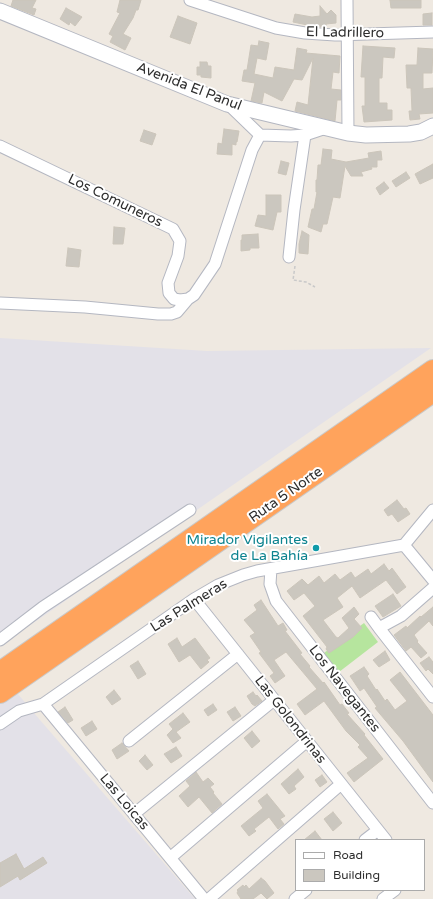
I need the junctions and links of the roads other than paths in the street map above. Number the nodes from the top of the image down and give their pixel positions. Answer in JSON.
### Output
{"nodes":[{"id":1,"x":190,"y":0,"type":"edge"},
{"id":2,"x":347,"y":0,"type":"edge"},
{"id":3,"x":0,"y":11,"type":"edge"},
{"id":4,"x":433,"y":32,"type":"edge"},
{"id":5,"x":347,"y":35,"type":"junction"},
{"id":6,"x":227,"y":104,"type":"junction"},
{"id":7,"x":433,"y":126,"type":"edge"},
{"id":8,"x":326,"y":128,"type":"junction"},
{"id":9,"x":348,"y":133,"type":"junction"},
{"id":10,"x":260,"y":135,"type":"junction"},
{"id":11,"x":305,"y":135,"type":"junction"},
{"id":12,"x":0,"y":146,"type":"edge"},
{"id":13,"x":289,"y":257,"type":"road end"},
{"id":14,"x":188,"y":299,"type":"junction"},
{"id":15,"x":0,"y":303,"type":"edge"},
{"id":16,"x":433,"y":370,"type":"edge"},
{"id":17,"x":433,"y":392,"type":"edge"},
{"id":18,"x":190,"y":510,"type":"dead end"},
{"id":19,"x":433,"y":510,"type":"edge"},
{"id":20,"x":404,"y":545,"type":"junction"},
{"id":21,"x":271,"y":569,"type":"junction"},
{"id":22,"x":433,"y":580,"type":"edge"},
{"id":23,"x":433,"y":588,"type":"edge"},
{"id":24,"x":194,"y":599,"type":"junction"},
{"id":25,"x":371,"y":617,"type":"dead end"},
{"id":26,"x":379,"y":628,"type":"junction"},
{"id":27,"x":0,"y":640,"type":"edge"},
{"id":28,"x":238,"y":654,"type":"junction"},
{"id":29,"x":0,"y":672,"type":"edge"},
{"id":30,"x":0,"y":693,"type":"edge"},
{"id":31,"x":433,"y":698,"type":"edge"},
{"id":32,"x":274,"y":700,"type":"junction"},
{"id":33,"x":43,"y":704,"type":"junction"},
{"id":34,"x":0,"y":724,"type":"edge"},
{"id":35,"x":129,"y":741,"type":"dead end"},
{"id":36,"x":307,"y":741,"type":"junction"},
{"id":37,"x":341,"y":784,"type":"junction"},
{"id":38,"x":432,"y":798,"type":"edge"},
{"id":39,"x":134,"y":814,"type":"junction"},
{"id":40,"x":378,"y":830,"type":"junction"},
{"id":41,"x":366,"y":839,"type":"edge"},
{"id":42,"x":385,"y":839,"type":"edge"},
{"id":43,"x":170,"y":858,"type":"junction"},
{"id":44,"x":305,"y":891,"type":"edge"},
{"id":45,"x":394,"y":891,"type":"edge"},
{"id":46,"x":204,"y":899,"type":"edge"},
{"id":47,"x":209,"y":899,"type":"edge"},
{"id":48,"x":295,"y":899,"type":"edge"},
{"id":49,"x":383,"y":899,"type":"edge"}],
"edges":[{"from":1,"to":5,"type":"street","name":"El Ladrillero"},
{"from":2,"to":5,"type":"street"},
{"from":3,"to":6,"type":"street","name":"Avenida El Panul"},
{"from":4,"to":5,"type":"street","name":"El Ladrillero"},
{"from":5,"to":9,"type":"street"},
{"from":6,"to":8,"type":"street","name":"Avenida El Panul"},
{"from":6,"to":10,"type":"street"},
{"from":7,"to":9,"type":"street","name":"Avenida El Panul"},
{"from":8,"to":9,"type":"street","name":"Avenida El Panul"},
{"from":8,"to":11,"type":"street"},
{"from":10,"to":11,"type":"street"},
{"from":10,"to":14,"type":"street"},
{"from":11,"to":13,"type":"street"},
{"from":12,"to":14,"type":"street","name":"Los Comuneros"},
{"from":14,"to":15,"type":"street"},
{"from":16,"to":29,"type":"highway","name":"Ruta 5 Norte"},
{"from":17,"to":30,"type":"highway","name":"Ruta 5 Norte"},
{"from":18,"to":27,"type":"street"},
{"from":19,"to":20,"type":"street"},
{"from":20,"to":21,"type":"street","name":"Las Palmeras"},
{"from":20,"to":22,"type":"street"},
{"from":21,"to":24,"type":"street","name":"Las Palmeras"},
{"from":21,"to":38,"type":"street","name":"Los Navegantes"},
{"from":23,"to":26,"type":"street"},
{"from":24,"to":28,"type":"street","name":"Las Golondrinas"},
{"from":24,"to":33,"type":"street","name":"Las Palmeras"},
{"from":25,"to":26,"type":"street"},
{"from":26,"to":31,"type":"street"},
{"from":28,"to":32,"type":"street","name":"Las Golondrinas"},
{"from":28,"to":35,"type":"street"},
{"from":32,"to":36,"type":"street","name":"Las Golondrinas"},
{"from":32,"to":39,"type":"street"},
{"from":33,"to":34,"type":"street","name":"Las Palmeras"},
{"from":33,"to":39,"type":"street","name":"Las Loicas"},
{"from":36,"to":37,"type":"street","name":"Las Golondrinas"},
{"from":36,"to":43,"type":"street"},
{"from":37,"to":40,"type":"street","name":"Las Golondrinas"},
{"from":37,"to":47,"type":"street"},
{"from":39,"to":43,"type":"street","name":"Las Loicas"},
{"from":40,"to":41,"type":"street"},
{"from":40,"to":42,"type":"street","name":"Las Golondrinas"},
{"from":43,"to":46,"type":"street","name":"Las Loicas"},
{"from":44,"to":48,"type":"street"},
{"from":45,"to":49,"type":"street"}]}
